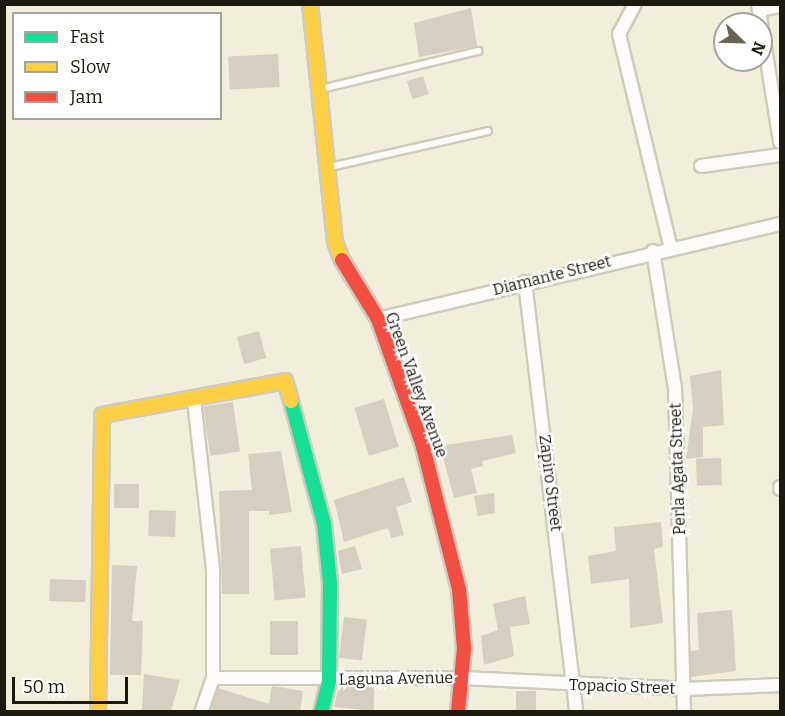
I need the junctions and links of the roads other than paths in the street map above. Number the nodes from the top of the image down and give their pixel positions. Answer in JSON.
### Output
{"nodes":[{"id":1,"x":310,"y":4,"type":"edge"},
{"id":2,"x":635,"y":4,"type":"edge"},
{"id":3,"x":780,"y":6,"type":"edge"},
{"id":4,"x":758,"y":7,"type":"edge"},
{"id":5,"x":478,"y":51,"type":"dead end"},
{"id":6,"x":318,"y":90,"type":"junction"},
{"id":7,"x":488,"y":131,"type":"dead end"},
{"id":8,"x":780,"y":142,"type":"edge"},
{"id":9,"x":780,"y":155,"type":"edge"},
{"id":10,"x":700,"y":166,"type":"dead end"},
{"id":11,"x":327,"y":168,"type":"junction"},
{"id":12,"x":780,"y":224,"type":"edge"},
{"id":13,"x":671,"y":249,"type":"junction"},
{"id":14,"x":653,"y":251,"type":"junction"},
{"id":15,"x":525,"y":282,"type":"junction"},
{"id":16,"x":378,"y":319,"type":"junction"},
{"id":17,"x":194,"y":400,"type":"junction"},
{"id":18,"x":213,"y":678,"type":"junction"},
{"id":19,"x":463,"y":678,"type":"junction"},
{"id":20,"x":329,"y":681,"type":"junction"},
{"id":21,"x":575,"y":685,"type":"junction"},
{"id":22,"x":780,"y":685,"type":"edge"},
{"id":23,"x":685,"y":689,"type":"junction"},
{"id":24,"x":98,"y":711,"type":"edge"},
{"id":25,"x":201,"y":711,"type":"edge"},
{"id":26,"x":321,"y":711,"type":"edge"},
{"id":27,"x":458,"y":711,"type":"edge"},
{"id":28,"x":576,"y":711,"type":"edge"},
{"id":29,"x":684,"y":711,"type":"edge"}],
"edges":[{"from":1,"to":6,"type":"street","name":"Green Valley Avenue"},
{"from":2,"to":13,"type":"street"},
{"from":3,"to":4,"type":"street"},
{"from":4,"to":8,"type":"street"},
{"from":5,"to":6,"type":"lane"},
{"from":6,"to":11,"type":"street","name":"Green Valley Avenue"},
{"from":7,"to":11,"type":"lane"},
{"from":9,"to":10,"type":"street"},
{"from":11,"to":16,"type":"street","name":"Green Valley Avenue"},
{"from":12,"to":13,"type":"street","name":"Diamante Street"},
{"from":13,"to":14,"type":"street","name":"Diamante Street"},
{"from":14,"to":15,"type":"street","name":"Diamante Street"},
{"from":14,"to":23,"type":"street","name":"Perla Agata Street"},
{"from":15,"to":16,"type":"street","name":"Diamante Street"},
{"from":15,"to":21,"type":"street","name":"Zapiro Street"},
{"from":16,"to":19,"type":"street","name":"Green Valley Avenue"},
{"from":17,"to":18,"type":"street"},
{"from":17,"to":20,"type":"street"},
{"from":17,"to":24,"type":"street"},
{"from":18,"to":20,"type":"street","name":"Laguna Avenue"},
{"from":18,"to":25,"type":"street"},
{"from":19,"to":20,"type":"street","name":"Laguna Avenue"},
{"from":19,"to":21,"type":"street","name":"Topacio Street"},
{"from":19,"to":27,"type":"street","name":"Green Valley Avenue"},
{"from":20,"to":26,"type":"street"},
{"from":21,"to":23,"type":"street","name":"Topacio Street"},
{"from":21,"to":28,"type":"street","name":"Zapiro Street"},
{"from":22,"to":23,"type":"street","name":"Topacio Street"},
{"from":23,"to":29,"type":"street","name":"Perla Agata Street"}]}
